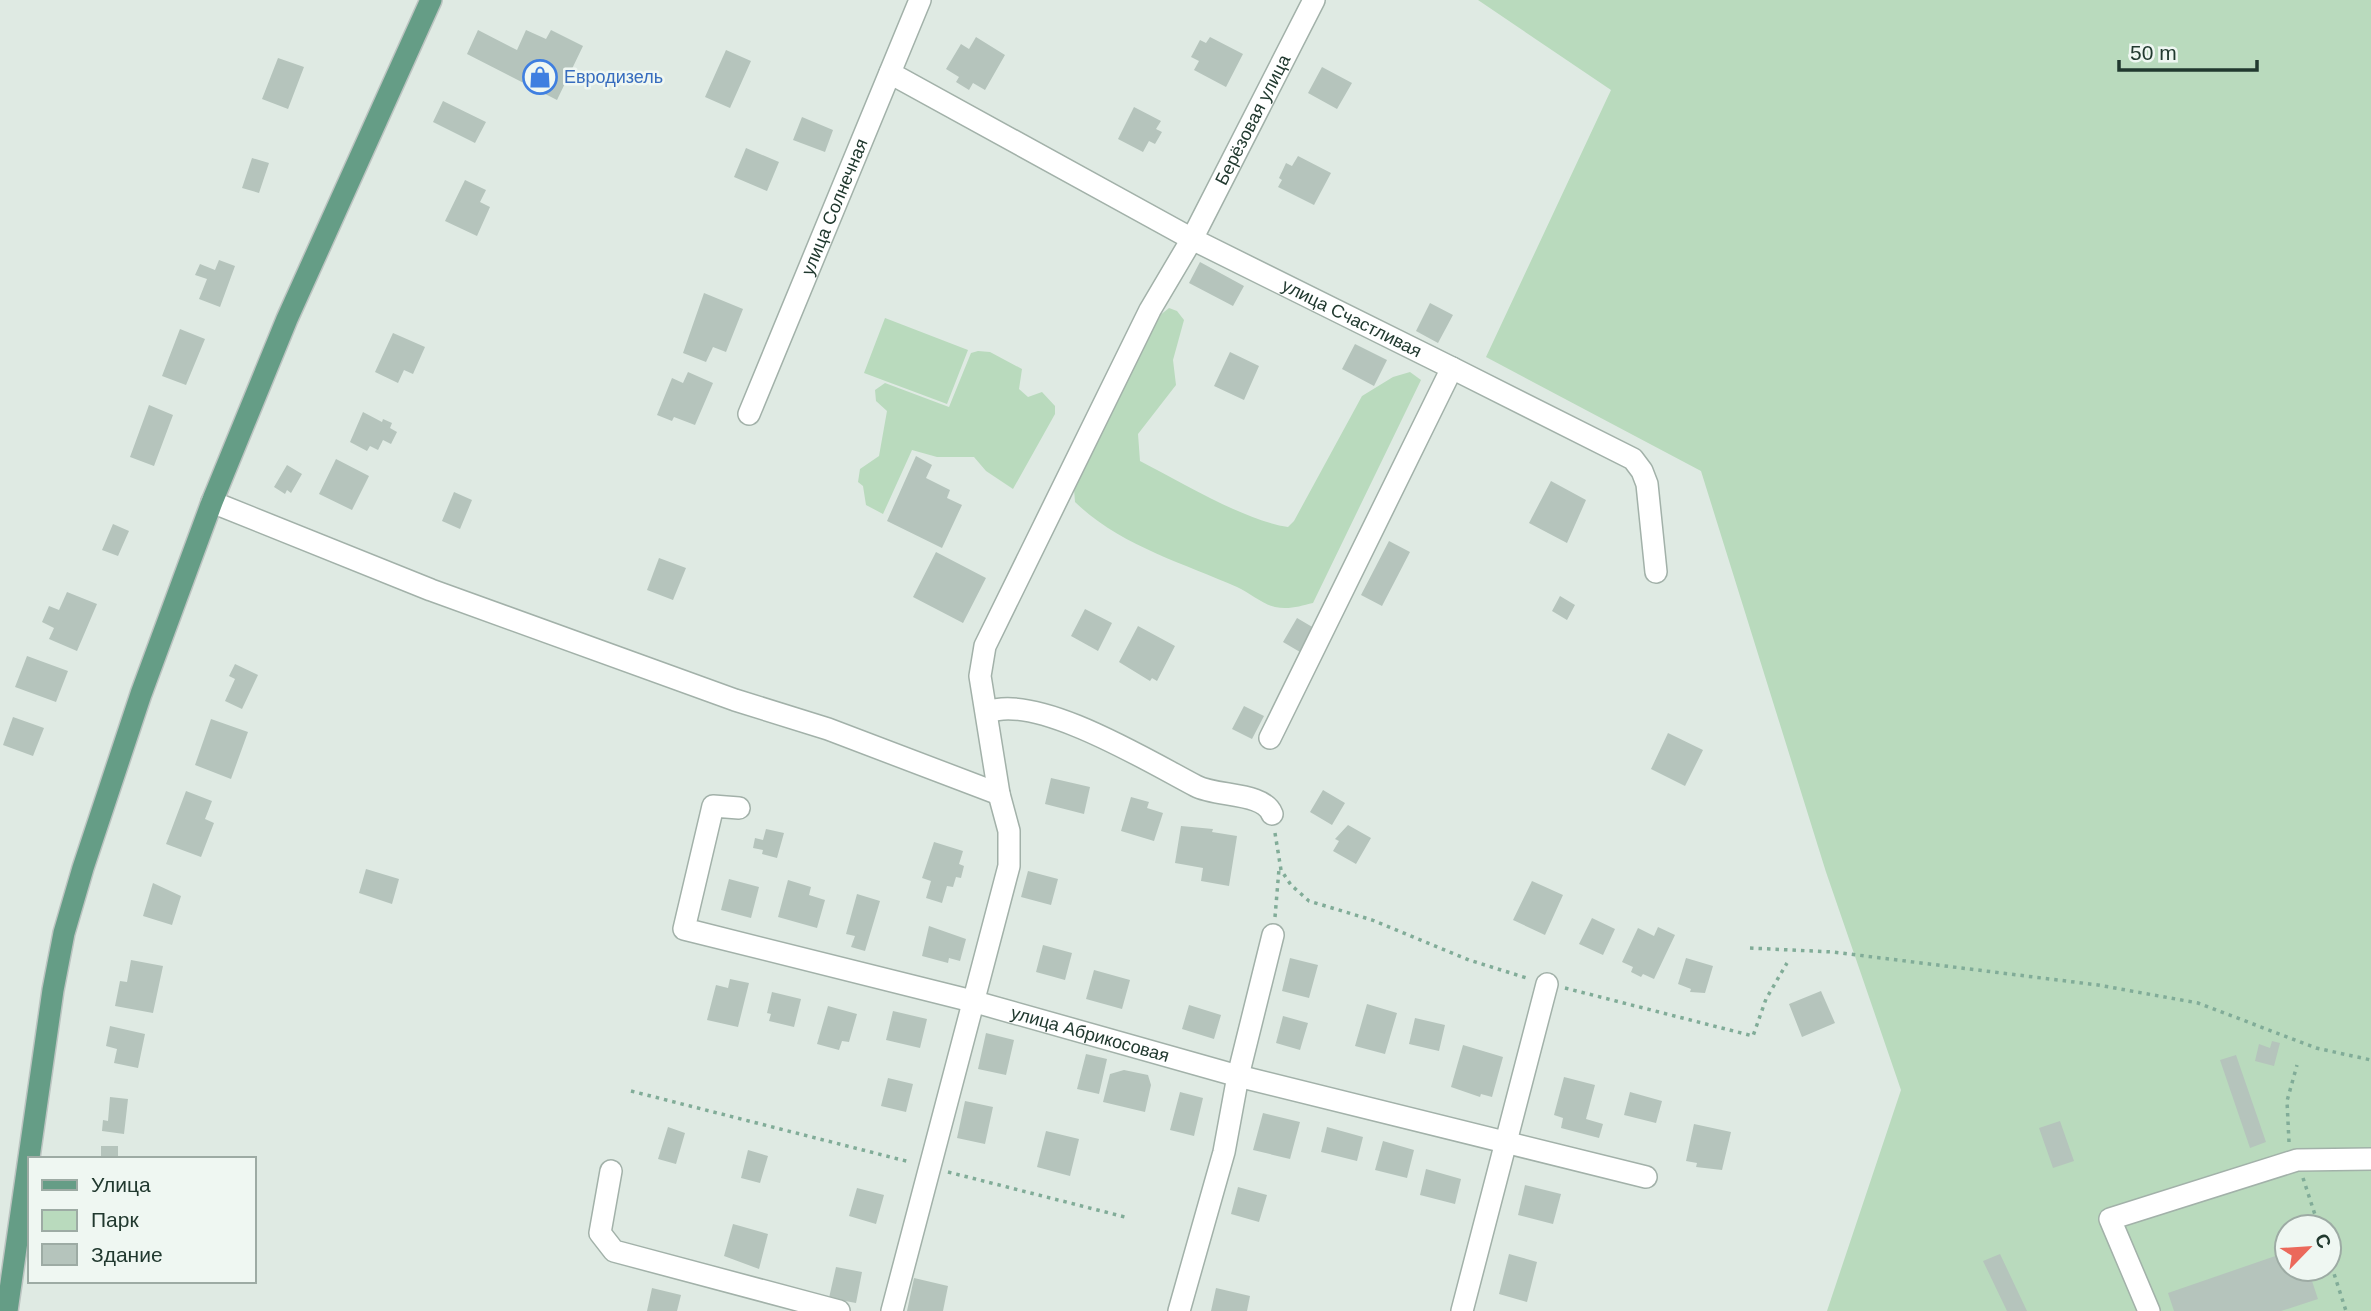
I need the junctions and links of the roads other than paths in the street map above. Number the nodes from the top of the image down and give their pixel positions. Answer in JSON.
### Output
{"nodes":[{"id":1,"x":431,"y":0,"type":"edge"},
{"id":2,"x":920,"y":0,"type":"edge"},
{"id":3,"x":1314,"y":0,"type":"edge"},
{"id":4,"x":890,"y":73,"type":"junction"},
{"id":5,"x":1192,"y":239,"type":"junction"},
{"id":6,"x":1452,"y":368,"type":"junction"},
{"id":7,"x":749,"y":414,"type":"dead end"},
{"id":8,"x":212,"y":502,"type":"junction"},
{"id":9,"x":1656,"y":572,"type":"dead end"},
{"id":10,"x":988,"y":712,"type":"junction"},
{"id":11,"x":1269,"y":738,"type":"dead end"},
{"id":12,"x":999,"y":794,"type":"junction"},
{"id":13,"x":739,"y":808,"type":"dead end"},
{"id":14,"x":1272,"y":814,"type":"road end"},
{"id":15,"x":1273,"y":935,"type":"road end"},
{"id":16,"x":1547,"y":984,"type":"road end"},
{"id":17,"x":972,"y":1002,"type":"junction"},
{"id":18,"x":1238,"y":1076,"type":"junction"},
{"id":19,"x":1506,"y":1142,"type":"junction"},
{"id":20,"x":30,"y":1157,"type":"edge"},
{"id":21,"x":2371,"y":1159,"type":"edge"},
{"id":22,"x":28,"y":1168,"type":"edge"},
{"id":23,"x":611,"y":1171,"type":"dead end"},
{"id":24,"x":1646,"y":1177,"type":"dead end"},
{"id":25,"x":6,"y":1311,"type":"edge"},
{"id":26,"x":839,"y":1311,"type":"edge"},
{"id":27,"x":892,"y":1311,"type":"edge"},
{"id":28,"x":1179,"y":1311,"type":"edge"},
{"id":29,"x":1462,"y":1311,"type":"edge"},
{"id":30,"x":2149,"y":1311,"type":"edge"}],
"edges":[{"from":1,"to":8,"type":"main road"},
{"from":2,"to":4,"type":"street","name":"улица Солнечная"},
{"from":3,"to":5,"type":"street","name":"Берёзовая улица"},
{"from":4,"to":5,"type":"street","name":"улица Счастливая"},
{"from":4,"to":7,"type":"street","name":"улица Солнечная"},
{"from":5,"to":6,"type":"street","name":"улица Счастливая"},
{"from":5,"to":10,"type":"street","name":"Берёзовая улица"},
{"from":6,"to":9,"type":"street","name":"улица Счастливая"},
{"from":6,"to":11,"type":"street"},
{"from":8,"to":12,"type":"street"},
{"from":8,"to":20,"type":"main road"},
{"from":10,"to":12,"type":"street","name":"Берёзовая улица"},
{"from":10,"to":14,"type":"street"},
{"from":12,"to":17,"type":"street","name":"Берёзовая улица"},
{"from":13,"to":17,"type":"street","name":"улица Абрикосовая"},
{"from":15,"to":18,"type":"street"},
{"from":16,"to":19,"type":"street"},
{"from":17,"to":18,"type":"street","name":"улица Абрикосовая"},
{"from":17,"to":27,"type":"street","name":"Берёзовая улица"},
{"from":18,"to":19,"type":"street","name":"улица Абрикосовая"},
{"from":18,"to":28,"type":"street"},
{"from":19,"to":24,"type":"street","name":"улица Абрикосовая"},
{"from":19,"to":29,"type":"street"},
{"from":21,"to":30,"type":"street"},
{"from":22,"to":25,"type":"main road"},
{"from":23,"to":26,"type":"street"}]}
